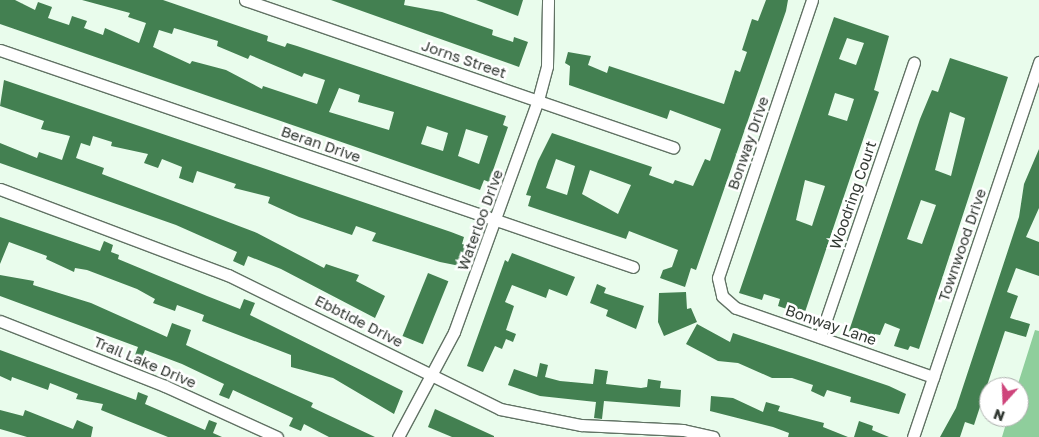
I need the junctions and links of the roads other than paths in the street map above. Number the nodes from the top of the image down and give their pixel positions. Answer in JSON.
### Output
{"nodes":[{"id":1,"x":245,"y":0,"type":"edge"},
{"id":2,"x":548,"y":0,"type":"edge"},
{"id":3,"x":812,"y":0,"type":"edge"},
{"id":4,"x":0,"y":50,"type":"edge"},
{"id":5,"x":1039,"y":62,"type":"edge"},
{"id":6,"x":914,"y":63,"type":"dead end"},
{"id":7,"x":538,"y":100,"type":"junction"},
{"id":8,"x":673,"y":147,"type":"dead end"},
{"id":9,"x":0,"y":190,"type":"edge"},
{"id":10,"x":496,"y":220,"type":"junction"},
{"id":11,"x":633,"y":266,"type":"dead end"},
{"id":12,"x":722,"y":296,"type":"joint"},
{"id":13,"x":0,"y":321,"type":"edge"},
{"id":14,"x":820,"y":337,"type":"junction"},
{"id":15,"x":933,"y":376,"type":"junction"},
{"id":16,"x":432,"y":377,"type":"junction"},
{"id":17,"x":276,"y":437,"type":"edge"},
{"id":18,"x":398,"y":437,"type":"edge"},
{"id":19,"x":713,"y":437,"type":"edge"},
{"id":20,"x":913,"y":437,"type":"edge"}],
"edges":[{"from":1,"to":7,"type":"street","name":"Jorns Street"},
{"from":2,"to":7,"type":"street","name":"Waterloo Drive"},
{"from":3,"to":12,"type":"street","name":"Bonway Drive"},
{"from":4,"to":10,"type":"street","name":"Beran Drive"},
{"from":5,"to":15,"type":"street","name":"Townwood Drive"},
{"from":6,"to":14,"type":"street","name":"Woodring Court"},
{"from":7,"to":8,"type":"street","name":"Jorns Street"},
{"from":7,"to":10,"type":"street","name":"Waterloo Drive"},
{"from":9,"to":16,"type":"street","name":"Ebbtide Drive"},
{"from":10,"to":11,"type":"street","name":"Beran Drive"},
{"from":10,"to":16,"type":"street","name":"Waterloo Drive"},
{"from":12,"to":14,"type":"street","name":"Bonway Lane"},
{"from":13,"to":17,"type":"street","name":"Trail Lake Drive"},
{"from":14,"to":15,"type":"street","name":"Bonway Lane"},
{"from":15,"to":20,"type":"street","name":"Townwood Drive"},
{"from":16,"to":18,"type":"street","name":"Waterloo Drive"},
{"from":16,"to":19,"type":"street","name":"Ebbtide Drive"}]}
